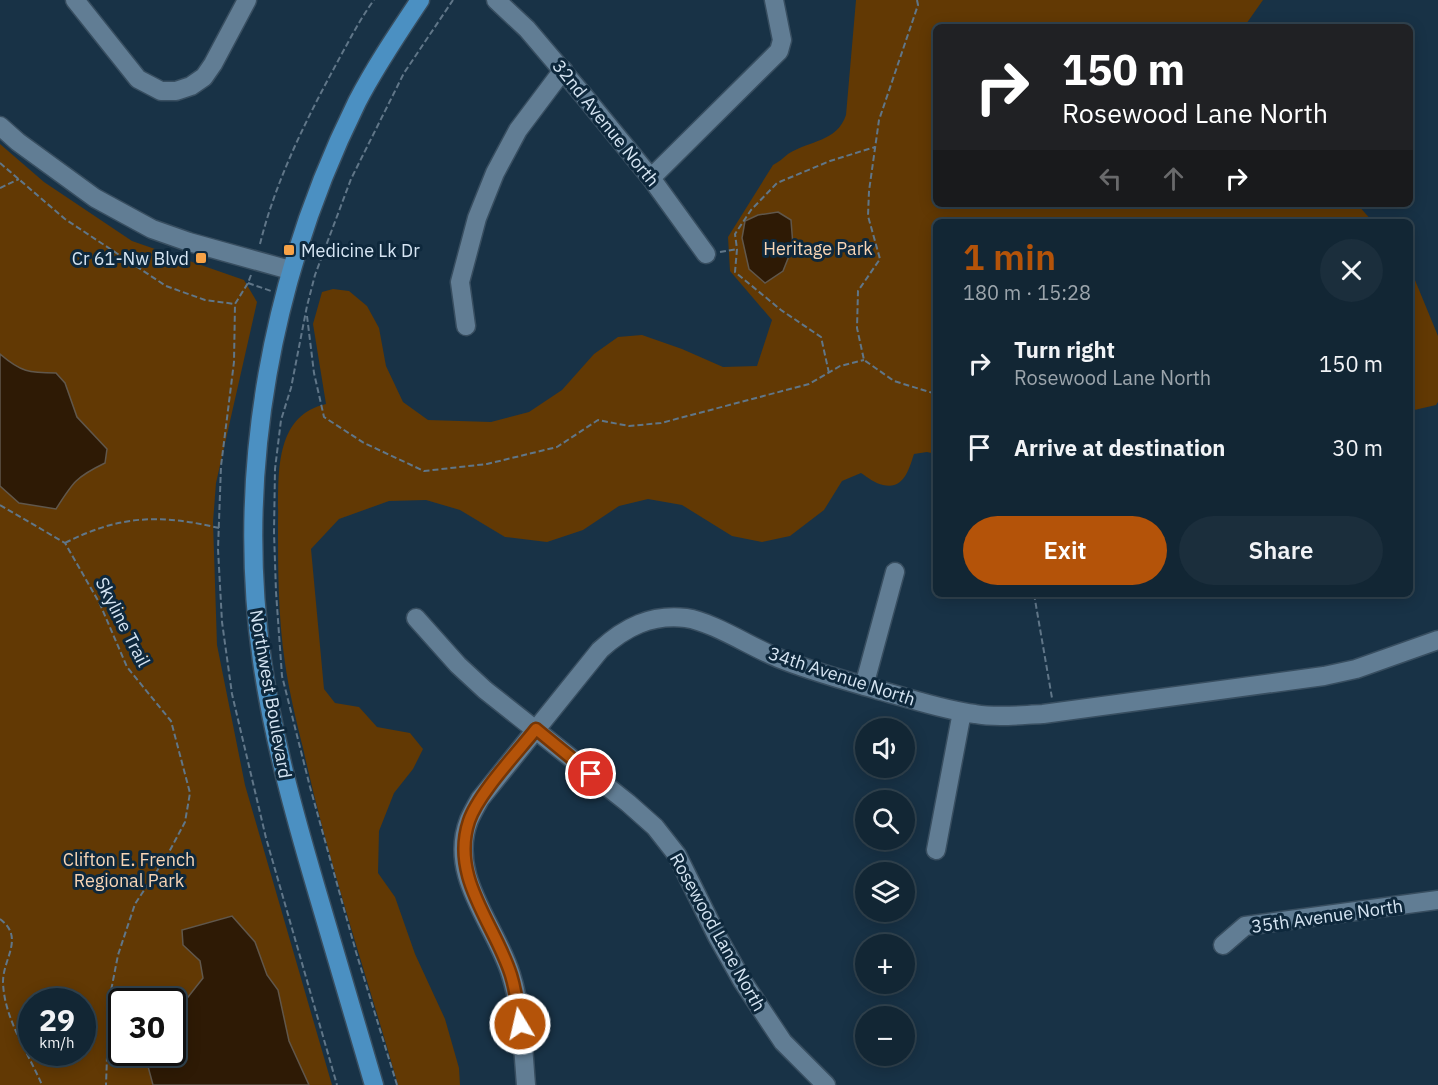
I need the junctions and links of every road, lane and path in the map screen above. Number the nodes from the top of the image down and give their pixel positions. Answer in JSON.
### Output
{"nodes":[{"id":1,"x":75,"y":0,"type":"edge"},
{"id":2,"x":247,"y":0,"type":"edge"},
{"id":3,"x":374,"y":0,"type":"edge"},
{"id":4,"x":420,"y":0,"type":"edge"},
{"id":5,"x":453,"y":0,"type":"edge"},
{"id":6,"x":496,"y":0,"type":"edge"},
{"id":7,"x":774,"y":0,"type":"edge"},
{"id":8,"x":917,"y":0,"type":"edge"},
{"id":9,"x":563,"y":70,"type":"junction"},
{"id":10,"x":0,"y":126,"type":"edge"},
{"id":11,"x":875,"y":147,"type":"junction"},
{"id":12,"x":0,"y":163,"type":"edge"},
{"id":13,"x":651,"y":178,"type":"junction"},
{"id":14,"x":19,"y":179,"type":"junction"},
{"id":15,"x":0,"y":188,"type":"edge"},
{"id":16,"x":260,"y":244,"type":"dead end"},
{"id":17,"x":706,"y":254,"type":"dead end"},
{"id":18,"x":290,"y":270,"type":"junction"},
{"id":19,"x":249,"y":283,"type":"dead end"},
{"id":20,"x":307,"y":315,"type":"junction"},
{"id":21,"x":466,"y":326,"type":"dead end"},
{"id":22,"x":864,"y":360,"type":"junction"},
{"id":23,"x":829,"y":373,"type":"junction"},
{"id":24,"x":933,"y":393,"type":"edge"},
{"id":25,"x":0,"y":505,"type":"edge"},
{"id":26,"x":219,"y":528,"type":"dead end"},
{"id":27,"x":65,"y":543,"type":"junction"},
{"id":28,"x":895,"y":572,"type":"dead end"},
{"id":29,"x":1035,"y":597,"type":"edge"},
{"id":30,"x":416,"y":618,"type":"dead end"},
{"id":31,"x":1438,"y":640,"type":"edge"},
{"id":32,"x":864,"y":686,"type":"junction"},
{"id":33,"x":962,"y":712,"type":"junction"},
{"id":34,"x":1054,"y":712,"type":"junction"},
{"id":35,"x":536,"y":729,"type":"junction"},
{"id":36,"x":936,"y":850,"type":"dead end"},
{"id":37,"x":1438,"y":900,"type":"edge"},
{"id":38,"x":0,"y":919,"type":"edge"},
{"id":39,"x":1223,"y":945,"type":"dead end"},
{"id":40,"x":42,"y":1085,"type":"edge"},
{"id":41,"x":105,"y":1085,"type":"edge"},
{"id":42,"x":374,"y":1085,"type":"edge"},
{"id":43,"x":397,"y":1085,"type":"edge"},
{"id":44,"x":526,"y":1085,"type":"edge"},
{"id":45,"x":826,"y":1085,"type":"edge"}],
"edges":[{"from":1,"to":2,"type":"street"},
{"from":3,"to":16,"type":"path"},
{"from":4,"to":18,"type":"main road","name":"Northwest Boulevard"},
{"from":5,"to":20,"type":"path"},
{"from":6,"to":9,"type":"street","name":"32nd Avenue North"},
{"from":7,"to":13,"type":"street"},
{"from":8,"to":11,"type":"path"},
{"from":9,"to":13,"type":"street","name":"32nd Avenue North"},
{"from":9,"to":21,"type":"street"},
{"from":10,"to":18,"type":"street"},
{"from":11,"to":22,"type":"path"},
{"from":11,"to":23,"type":"path"},
{"from":12,"to":14,"type":"path"},
{"from":13,"to":17,"type":"street","name":"32nd Avenue North"},
{"from":14,"to":15,"type":"path"},
{"from":14,"to":19,"type":"path"},
{"from":18,"to":42,"type":"main road","name":"Northwest Boulevard"},
{"from":20,"to":23,"type":"path"},
{"from":20,"to":43,"type":"path"},
{"from":22,"to":23,"type":"path"},
{"from":22,"to":24,"type":"path"},
{"from":25,"to":27,"type":"path","name":"Skyline Trail"},
{"from":26,"to":27,"type":"path"},
{"from":27,"to":41,"type":"path","name":"Skyline Trail"},
{"from":28,"to":32,"type":"street"},
{"from":29,"to":34,"type":"path"},
{"from":30,"to":35,"type":"street","name":"Rosewood Lane North"},
{"from":31,"to":34,"type":"street","name":"34th Avenue North"},
{"from":32,"to":33,"type":"street","name":"34th Avenue North"},
{"from":32,"to":35,"type":"street","name":"34th Avenue North"},
{"from":33,"to":34,"type":"street","name":"34th Avenue North"},
{"from":33,"to":36,"type":"street"},
{"from":35,"to":44,"type":"street","name":"34th Avenue North"},
{"from":35,"to":45,"type":"street","name":"Rosewood Lane North"},
{"from":37,"to":39,"type":"street","name":"35th Avenue North"},
{"from":38,"to":40,"type":"path"}]}
